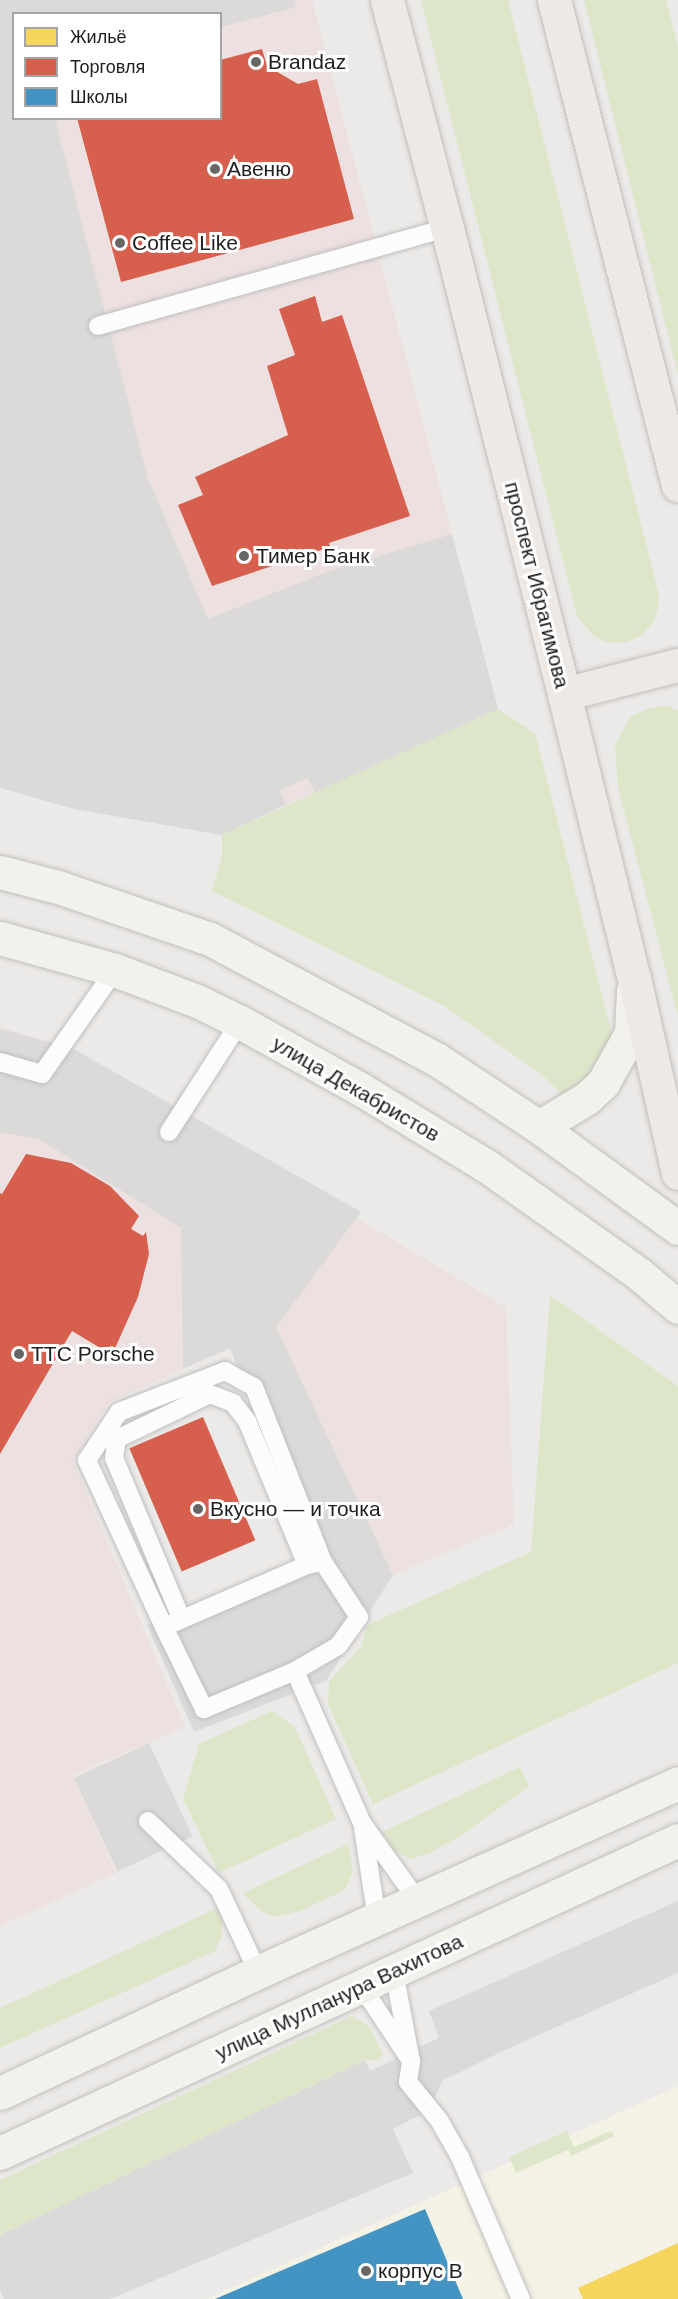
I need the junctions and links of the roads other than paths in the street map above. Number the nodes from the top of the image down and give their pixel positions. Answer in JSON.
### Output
{"nodes":[{"id":1,"x":387,"y":0,"type":"edge"},
{"id":2,"x":554,"y":0,"type":"edge"},
{"id":3,"x":447,"y":228,"type":"junction"},
{"id":4,"x":98,"y":326,"type":"dead end"},
{"id":5,"x":678,"y":485,"type":"edge"},
{"id":6,"x":678,"y":665,"type":"edge"},
{"id":7,"x":564,"y":694,"type":"junction"},
{"id":8,"x":0,"y":872,"type":"edge"},
{"id":9,"x":0,"y":938,"type":"edge"},
{"id":10,"x":115,"y":970,"type":"junction"},
{"id":11,"x":634,"y":978,"type":"junction"},
{"id":12,"x":240,"y":1022,"type":"junction"},
{"id":13,"x":0,"y":1062,"type":"edge"},
{"id":14,"x":538,"y":1127,"type":"junction"},
{"id":15,"x":169,"y":1132,"type":"dead end"},
{"id":16,"x":678,"y":1173,"type":"edge"},
{"id":17,"x":678,"y":1228,"type":"edge"},
{"id":18,"x":678,"y":1307,"type":"edge"},
{"id":19,"x":315,"y":1563,"type":"junction"},
{"id":20,"x":181,"y":1618,"type":"junction"},
{"id":21,"x":164,"y":1627,"type":"junction"},
{"id":22,"x":295,"y":1671,"type":"junction"},
{"id":23,"x":678,"y":1783,"type":"edge"},
{"id":24,"x":148,"y":1821,"type":"dead end"},
{"id":25,"x":363,"y":1823,"type":"junction"},
{"id":26,"x":678,"y":1840,"type":"edge"},
{"id":27,"x":418,"y":1901,"type":"junction"},
{"id":28,"x":377,"y":1920,"type":"junction"},
{"id":29,"x":258,"y":1972,"type":"junction"},
{"id":30,"x":394,"y":1972,"type":"junction"},
{"id":31,"x":362,"y":1987,"type":"junction"},
{"id":32,"x":411,"y":2061,"type":"junction"},
{"id":33,"x":0,"y":2093,"type":"edge"},
{"id":34,"x":0,"y":2154,"type":"edge"},
{"id":35,"x":521,"y":2299,"type":"edge"}],
"edges":[{"from":1,"to":3,"type":"main road","name":"проспект Ибрагимова"},
{"from":2,"to":5,"type":"main road"},
{"from":3,"to":4,"type":"lane"},
{"from":3,"to":7,"type":"main road","name":"проспект Ибрагимова"},
{"from":6,"to":7,"type":"main road"},
{"from":7,"to":11,"type":"main road","name":"проспект Ибрагимова"},
{"from":8,"to":14,"type":"main road"},
{"from":9,"to":10,"type":"main road","name":"улица Декабристов"},
{"from":10,"to":12,"type":"main road","name":"улица Декабристов"},
{"from":10,"to":13,"type":"lane"},
{"from":11,"to":14,"type":"main road"},
{"from":11,"to":16,"type":"main road","name":"проспект Ибрагимова"},
{"from":12,"to":15,"type":"lane"},
{"from":12,"to":18,"type":"main road","name":"улица Декабристов"},
{"from":14,"to":17,"type":"main road"},
{"from":19,"to":20,"type":"lane"},
{"from":19,"to":20,"type":"lane"},
{"from":19,"to":21,"type":"lane"},
{"from":19,"to":22,"type":"lane"},
{"from":20,"to":21,"type":"lane"},
{"from":21,"to":22,"type":"lane"},
{"from":22,"to":25,"type":"lane"},
{"from":23,"to":27,"type":"main road"},
{"from":24,"to":29,"type":"lane"},
{"from":25,"to":27,"type":"lane"},
{"from":25,"to":28,"type":"lane"},
{"from":26,"to":30,"type":"main road","name":"улица Мулланура Вахитова"},
{"from":27,"to":28,"type":"main road"},
{"from":28,"to":29,"type":"main road"},
{"from":29,"to":33,"type":"main road"},
{"from":30,"to":31,"type":"main road","name":"улица Мулланура Вахитова"},
{"from":30,"to":32,"type":"lane"},
{"from":31,"to":32,"type":"lane"},
{"from":31,"to":34,"type":"main road","name":"улица Мулланура Вахитова"},
{"from":32,"to":35,"type":"lane"}]}
